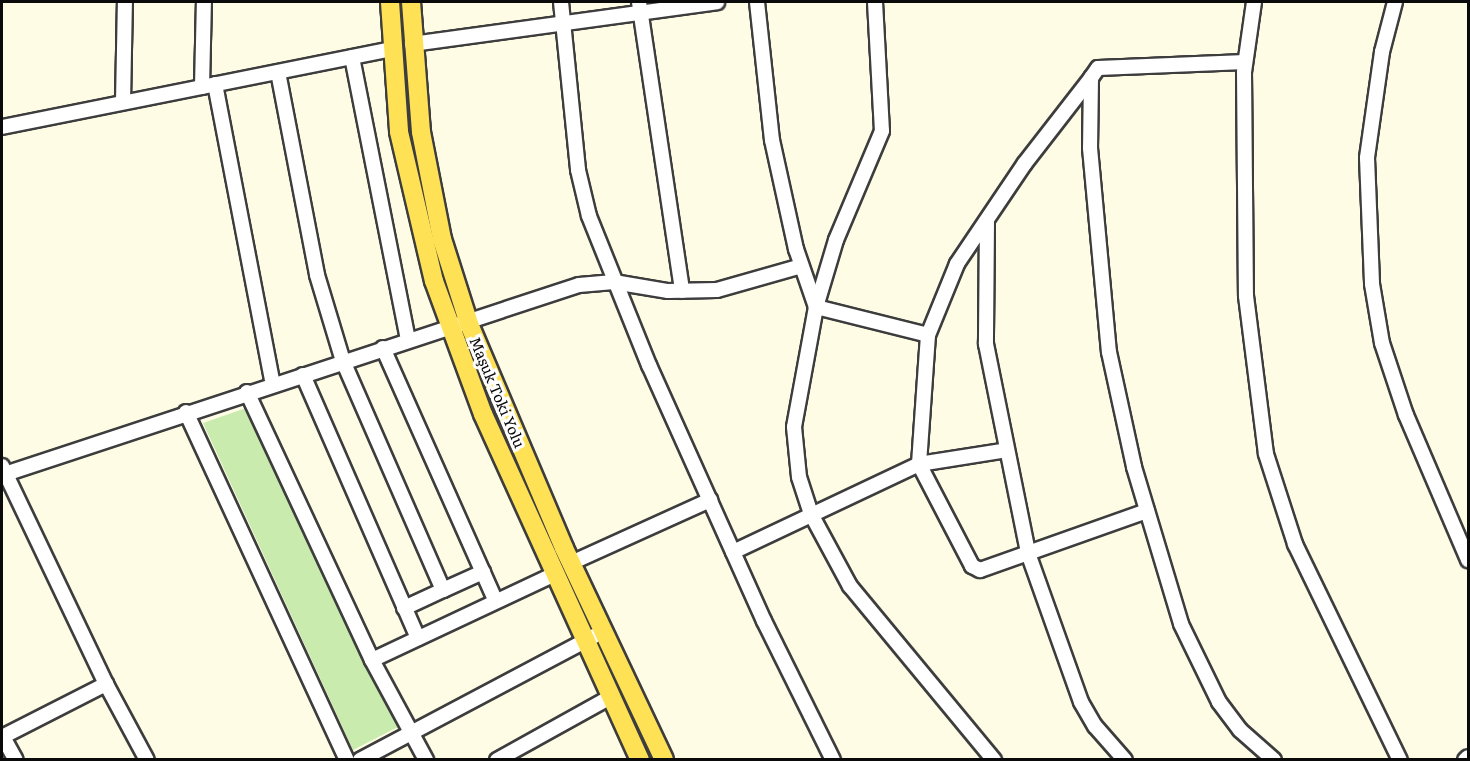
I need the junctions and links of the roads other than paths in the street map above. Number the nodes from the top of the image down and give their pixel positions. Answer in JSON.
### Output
{"nodes":[{"id":1,"x":125,"y":2,"type":"edge"},
{"id":2,"x":204,"y":2,"type":"edge"},
{"id":3,"x":390,"y":2,"type":"edge"},
{"id":4,"x":411,"y":2,"type":"edge"},
{"id":5,"x":561,"y":2,"type":"edge"},
{"id":6,"x":717,"y":2,"type":"edge"},
{"id":7,"x":757,"y":2,"type":"edge"},
{"id":8,"x":875,"y":2,"type":"edge"},
{"id":9,"x":1254,"y":2,"type":"edge"},
{"id":10,"x":1395,"y":2,"type":"edge"},
{"id":11,"x":640,"y":6,"type":"edge"},
{"id":12,"x":561,"y":23,"type":"junction"},
{"id":13,"x":412,"y":44,"type":"junction"},
{"id":14,"x":391,"y":49,"type":"junction"},
{"id":15,"x":352,"y":57,"type":"junction"},
{"id":16,"x":1245,"y":62,"type":"junction"},
{"id":17,"x":278,"y":72,"type":"junction"},
{"id":18,"x":1091,"y":78,"type":"junction"},
{"id":19,"x":209,"y":85,"type":"junction"},
{"id":20,"x":123,"y":102,"type":"junction"},
{"id":21,"x":2,"y":128,"type":"edge"},
{"id":22,"x":987,"y":221,"type":"junction"},
{"id":23,"x":801,"y":266,"type":"junction"},
{"id":24,"x":614,"y":282,"type":"junction"},
{"id":25,"x":682,"y":291,"type":"junction"},
{"id":26,"x":816,"y":307,"type":"junction"},
{"id":27,"x":469,"y":324,"type":"junction"},
{"id":28,"x":451,"y":329,"type":"junction"},
{"id":29,"x":928,"y":335,"type":"junction"},
{"id":30,"x":408,"y":341,"type":"junction"},
{"id":31,"x":383,"y":348,"type":"junction"},
{"id":32,"x":343,"y":361,"type":"junction"},
{"id":33,"x":303,"y":375,"type":"junction"},
{"id":34,"x":273,"y":384,"type":"junction"},
{"id":35,"x":247,"y":392,"type":"junction"},
{"id":36,"x":186,"y":412,"type":"junction"},
{"id":37,"x":1007,"y":450,"type":"junction"},
{"id":38,"x":919,"y":464,"type":"junction"},
{"id":39,"x":3,"y":470,"type":"edge"},
{"id":40,"x":710,"y":500,"type":"junction"},
{"id":41,"x":1147,"y":511,"type":"junction"},
{"id":42,"x":811,"y":514,"type":"junction"},
{"id":43,"x":733,"y":552,"type":"junction"},
{"id":44,"x":1028,"y":553,"type":"junction"},
{"id":45,"x":1468,"y":560,"type":"edge"},
{"id":46,"x":571,"y":563,"type":"junction"},
{"id":47,"x":483,"y":572,"type":"junction"},
{"id":48,"x":553,"y":575,"type":"junction"},
{"id":49,"x":443,"y":590,"type":"junction"},
{"id":50,"x":495,"y":600,"type":"junction"},
{"id":51,"x":404,"y":608,"type":"junction"},
{"id":52,"x":602,"y":631,"type":"junction"},
{"id":53,"x":418,"y":638,"type":"junction"},
{"id":54,"x":583,"y":641,"type":"junction"},
{"id":55,"x":372,"y":660,"type":"junction"},
{"id":56,"x":106,"y":684,"type":"junction"},
{"id":57,"x":609,"y":698,"type":"junction"},
{"id":58,"x":410,"y":730,"type":"junction"},
{"id":59,"x":2,"y":737,"type":"edge"},
{"id":60,"x":16,"y":759,"type":"edge"},
{"id":61,"x":147,"y":759,"type":"edge"},
{"id":62,"x":347,"y":759,"type":"edge"},
{"id":63,"x":360,"y":759,"type":"edge"},
{"id":64,"x":426,"y":759,"type":"edge"},
{"id":65,"x":497,"y":759,"type":"edge"},
{"id":66,"x":640,"y":759,"type":"edge"},
{"id":67,"x":664,"y":759,"type":"edge"},
{"id":68,"x":833,"y":759,"type":"edge"},
{"id":69,"x":994,"y":759,"type":"edge"},
{"id":70,"x":1125,"y":759,"type":"edge"},
{"id":71,"x":1274,"y":759,"type":"edge"},
{"id":72,"x":1400,"y":759,"type":"edge"}],
"edges":[{"from":1,"to":20,"type":"street"},
{"from":2,"to":19,"type":"street"},
{"from":3,"to":14,"type":"main road"},
{"from":4,"to":13,"type":"main road","name":"Maşuk Toki Yolu"},
{"from":5,"to":12,"type":"street"},
{"from":6,"to":11,"type":"street"},
{"from":7,"to":23,"type":"street"},
{"from":8,"to":26,"type":"street"},
{"from":9,"to":16,"type":"street"},
{"from":10,"to":45,"type":"street"},
{"from":11,"to":12,"type":"street"},
{"from":11,"to":25,"type":"street"},
{"from":12,"to":13,"type":"street"},
{"from":12,"to":24,"type":"street"},
{"from":13,"to":27,"type":"main road","name":"Maşuk Toki Yolu"},
{"from":14,"to":15,"type":"street"},
{"from":14,"to":28,"type":"main road"},
{"from":15,"to":17,"type":"street"},
{"from":15,"to":30,"type":"street"},
{"from":16,"to":18,"type":"street"},
{"from":16,"to":72,"type":"street"},
{"from":17,"to":19,"type":"street"},
{"from":17,"to":32,"type":"street"},
{"from":18,"to":22,"type":"street"},
{"from":18,"to":41,"type":"street"},
{"from":19,"to":20,"type":"street"},
{"from":19,"to":34,"type":"street"},
{"from":20,"to":21,"type":"street"},
{"from":22,"to":29,"type":"street"},
{"from":22,"to":37,"type":"street"},
{"from":23,"to":25,"type":"street"},
{"from":23,"to":26,"type":"street"},
{"from":24,"to":25,"type":"street"},
{"from":24,"to":27,"type":"street"},
{"from":24,"to":40,"type":"street"},
{"from":26,"to":29,"type":"street"},
{"from":26,"to":42,"type":"street"},
{"from":27,"to":28,"type":"street"},
{"from":27,"to":46,"type":"main road","name":"Maşuk Toki Yolu"},
{"from":28,"to":30,"type":"street"},
{"from":28,"to":48,"type":"main road"},
{"from":29,"to":38,"type":"street"},
{"from":30,"to":31,"type":"street"},
{"from":31,"to":32,"type":"street"},
{"from":31,"to":47,"type":"street"},
{"from":32,"to":33,"type":"street"},
{"from":32,"to":49,"type":"street"},
{"from":33,"to":34,"type":"street"},
{"from":33,"to":51,"type":"street"},
{"from":34,"to":35,"type":"street"},
{"from":35,"to":36,"type":"street"},
{"from":35,"to":55,"type":"street"},
{"from":36,"to":39,"type":"street"},
{"from":36,"to":62,"type":"street"},
{"from":37,"to":38,"type":"street"},
{"from":37,"to":44,"type":"street"},
{"from":38,"to":42,"type":"street"},
{"from":38,"to":44,"type":"street"},
{"from":39,"to":56,"type":"street"},
{"from":40,"to":43,"type":"street"},
{"from":40,"to":46,"type":"street"},
{"from":41,"to":44,"type":"street"},
{"from":41,"to":71,"type":"street"},
{"from":42,"to":43,"type":"street"},
{"from":42,"to":69,"type":"street"},
{"from":43,"to":68,"type":"street"},
{"from":44,"to":70,"type":"street"},
{"from":46,"to":52,"type":"main road","name":"Maşuk Toki Yolu"},
{"from":47,"to":49,"type":"street"},
{"from":47,"to":50,"type":"street"},
{"from":48,"to":50,"type":"street"},
{"from":48,"to":54,"type":"main road"},
{"from":49,"to":51,"type":"street"},
{"from":50,"to":53,"type":"street"},
{"from":51,"to":53,"type":"street"},
{"from":52,"to":54,"type":"street"},
{"from":52,"to":67,"type":"main road","name":"Maşuk Toki Yolu"},
{"from":53,"to":55,"type":"street"},
{"from":54,"to":57,"type":"main road"},
{"from":54,"to":58,"type":"street"},
{"from":55,"to":58,"type":"street"},
{"from":56,"to":59,"type":"street"},
{"from":56,"to":61,"type":"street"},
{"from":57,"to":65,"type":"street"},
{"from":57,"to":66,"type":"main road"},
{"from":58,"to":63,"type":"street"},
{"from":58,"to":64,"type":"street"},
{"from":59,"to":60,"type":"street"}]}
